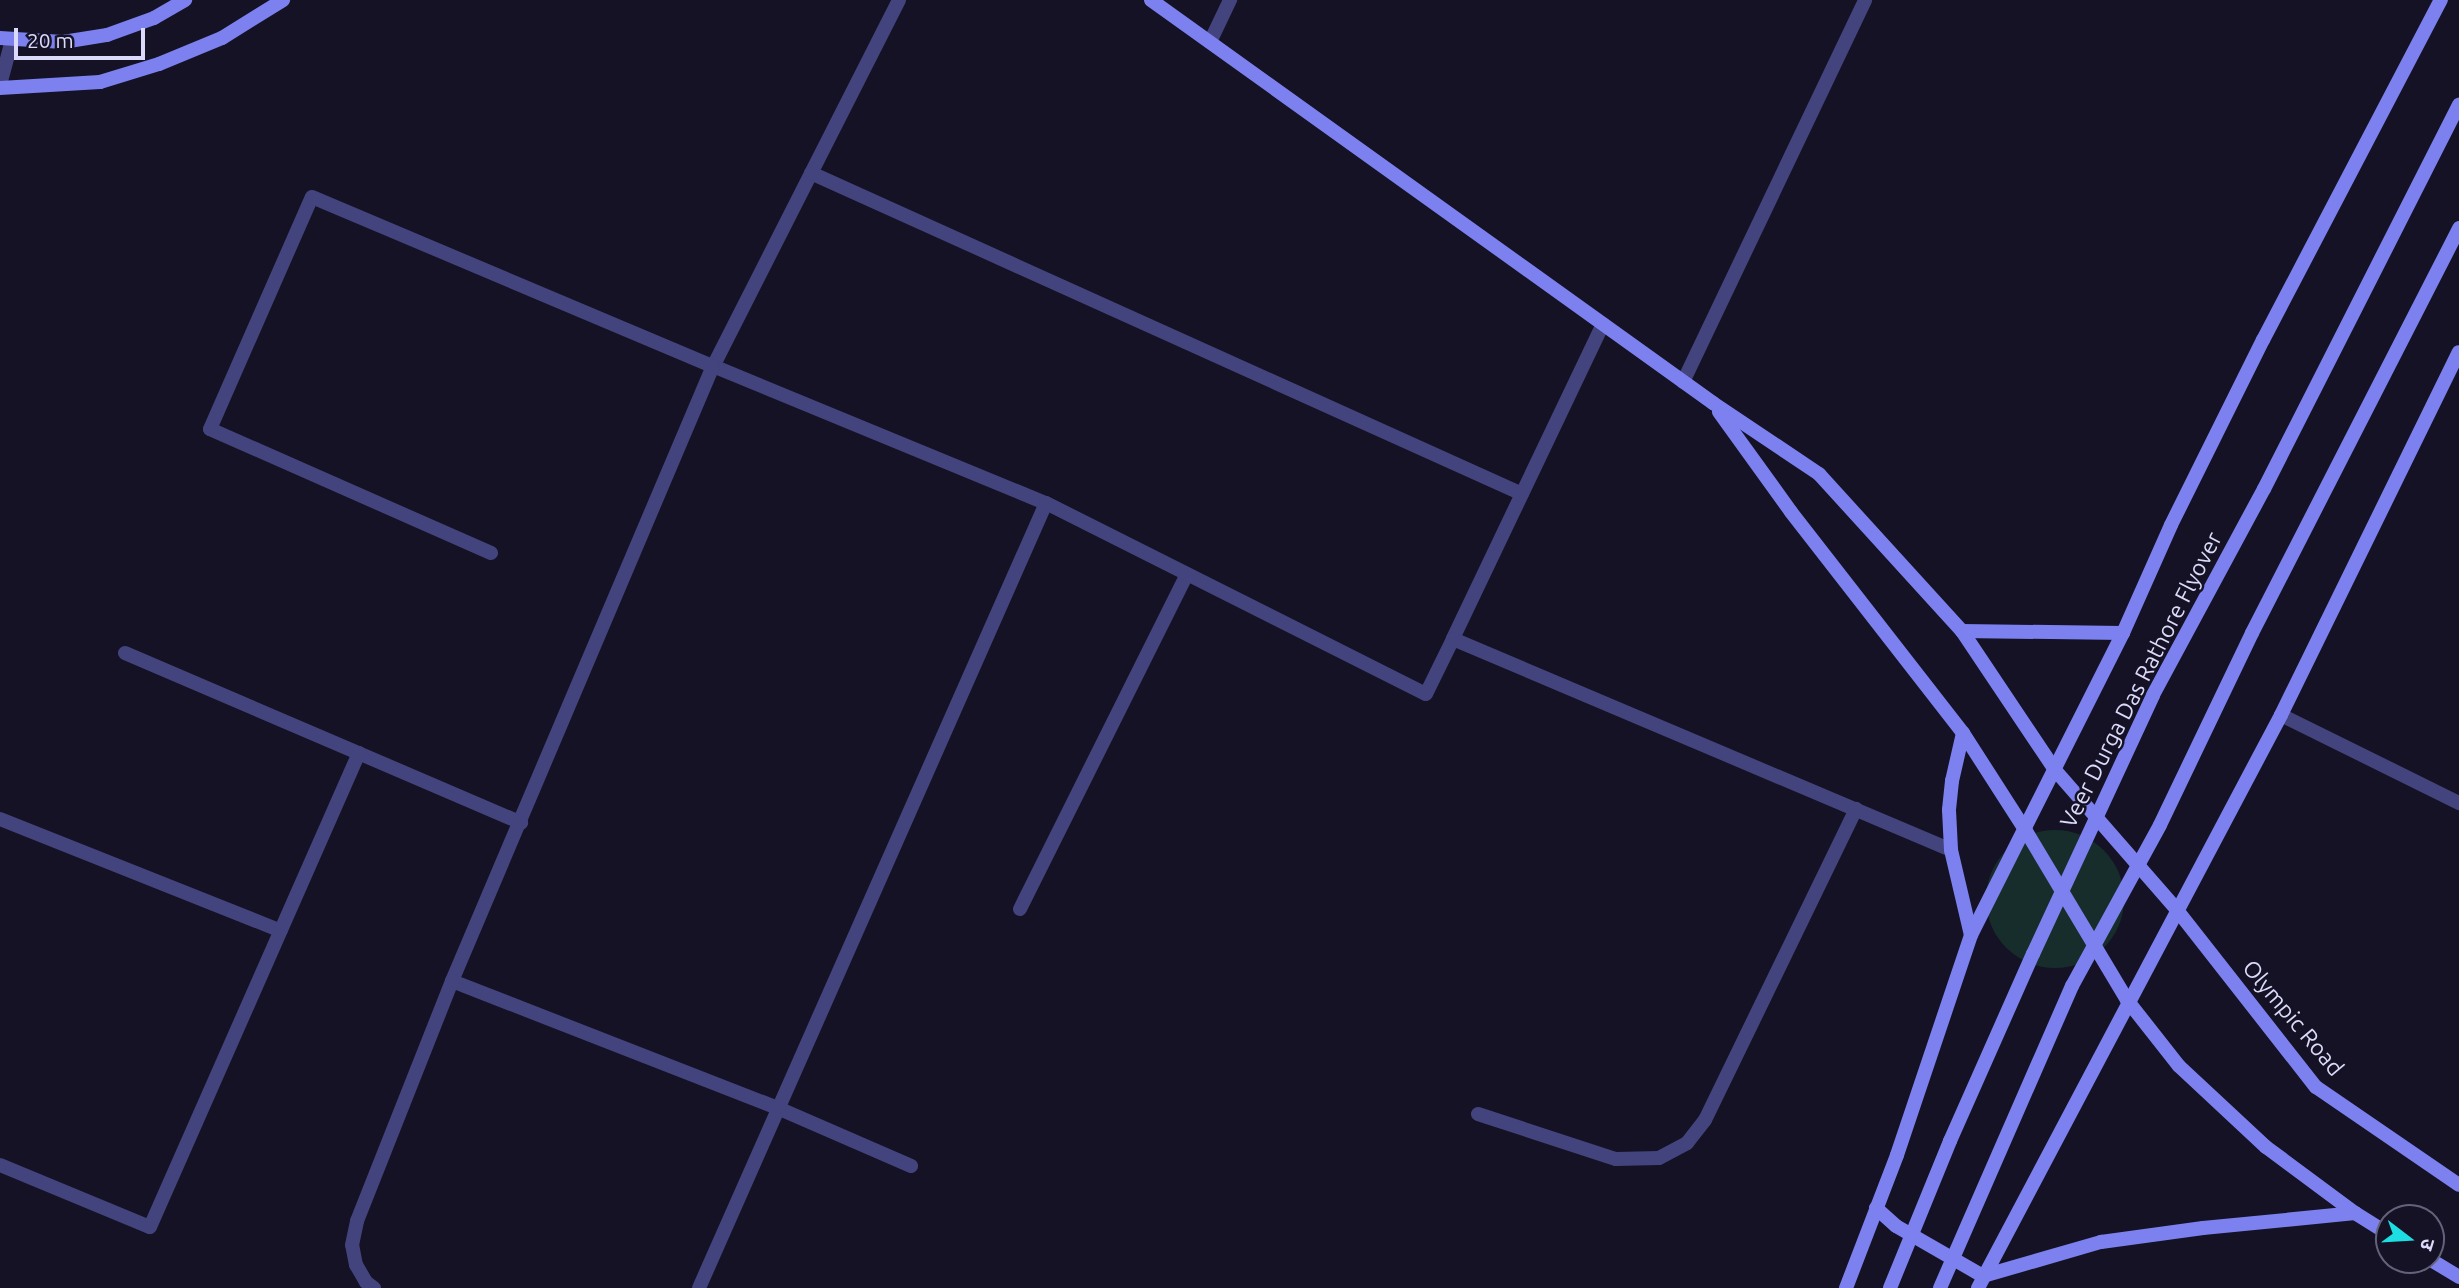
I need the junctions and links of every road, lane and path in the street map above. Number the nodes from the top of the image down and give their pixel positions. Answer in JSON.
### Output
{"nodes":[{"id":1,"x":185,"y":0,"type":"edge"},
{"id":2,"x":283,"y":0,"type":"edge"},
{"id":3,"x":899,"y":0,"type":"edge"},
{"id":4,"x":1151,"y":0,"type":"edge"},
{"id":5,"x":1230,"y":0,"type":"edge"},
{"id":6,"x":1865,"y":0,"type":"edge"},
{"id":7,"x":2441,"y":0,"type":"edge"},
{"id":8,"x":6,"y":39,"type":"edge"},
{"id":9,"x":1210,"y":42,"type":"junction"},
{"id":10,"x":0,"y":86,"type":"edge"},
{"id":11,"x":2459,"y":105,"type":"edge"},
{"id":12,"x":811,"y":173,"type":"junction"},
{"id":13,"x":2459,"y":228,"type":"edge"},
{"id":14,"x":1603,"y":324,"type":"junction"},
{"id":15,"x":2459,"y":352,"type":"edge"},
{"id":16,"x":713,"y":366,"type":"junction"},
{"id":17,"x":1683,"y":382,"type":"junction"},
{"id":18,"x":1713,"y":403,"type":"junction"},
{"id":19,"x":1522,"y":494,"type":"junction"},
{"id":20,"x":1046,"y":503,"type":"junction"},
{"id":21,"x":491,"y":553,"type":"dead end"},
{"id":22,"x":1187,"y":574,"type":"junction"},
{"id":23,"x":1962,"y":631,"type":"junction"},
{"id":24,"x":2123,"y":633,"type":"junction"},
{"id":25,"x":1453,"y":639,"type":"junction"},
{"id":26,"x":125,"y":653,"type":"dead end"},
{"id":27,"x":2281,"y":715,"type":"junction"},
{"id":28,"x":1963,"y":733,"type":"junction"},
{"id":29,"x":359,"y":754,"type":"junction"},
{"id":30,"x":2055,"y":770,"type":"junction"},
{"id":31,"x":2459,"y":803,"type":"edge"},
{"id":32,"x":1856,"y":809,"type":"junction"},
{"id":33,"x":0,"y":819,"type":"edge"},
{"id":34,"x":521,"y":823,"type":"junction"},
{"id":35,"x":2026,"y":831,"type":"junction"},
{"id":36,"x":1951,"y":850,"type":"junction"},
{"id":37,"x":1020,"y":909,"type":"dead end"},
{"id":38,"x":2177,"y":910,"type":"junction"},
{"id":39,"x":281,"y":931,"type":"junction"},
{"id":40,"x":1971,"y":935,"type":"junction"},
{"id":41,"x":452,"y":981,"type":"junction"},
{"id":42,"x":2127,"y":1000,"type":"junction"},
{"id":43,"x":780,"y":1109,"type":"junction"},
{"id":44,"x":1478,"y":1114,"type":"dead end"},
{"id":45,"x":0,"y":1165,"type":"edge"},
{"id":46,"x":911,"y":1166,"type":"dead end"},
{"id":47,"x":2459,"y":1185,"type":"edge"},
{"id":48,"x":1876,"y":1208,"type":"junction"},
{"id":49,"x":2355,"y":1213,"type":"junction"},
{"id":50,"x":2375,"y":1225,"type":"edge"},
{"id":51,"x":1980,"y":1282,"type":"edge"},
{"id":52,"x":374,"y":1288,"type":"edge"},
{"id":53,"x":699,"y":1288,"type":"edge"},
{"id":54,"x":1846,"y":1288,"type":"edge"},
{"id":55,"x":1890,"y":1288,"type":"edge"},
{"id":56,"x":1940,"y":1288,"type":"edge"}],
"edges":[{"from":1,"to":8,"type":"street"},
{"from":2,"to":10,"type":"street"},
{"from":3,"to":12,"type":"street"},
{"from":4,"to":9,"type":"street","name":"Olympic Road"},
{"from":5,"to":9,"type":"street"},
{"from":6,"to":17,"type":"street"},
{"from":7,"to":24,"type":"street"},
{"from":8,"to":10,"type":"street"},
{"from":9,"to":14,"type":"street","name":"Olympic Road"},
{"from":11,"to":55,"type":"street","name":"Veer Durga Das Rathore Flyover"},
{"from":12,"to":16,"type":"street"},
{"from":12,"to":19,"type":"street"},
{"from":13,"to":56,"type":"street"},
{"from":14,"to":17,"type":"street","name":"Olympic Road"},
{"from":14,"to":19,"type":"street"},
{"from":15,"to":27,"type":"street"},
{"from":16,"to":20,"type":"street"},
{"from":16,"to":21,"type":"street"},
{"from":16,"to":34,"type":"street"},
{"from":17,"to":18,"type":"street","name":"Olympic Road"},
{"from":18,"to":23,"type":"street","name":"Olympic Road"},
{"from":18,"to":28,"type":"street"},
{"from":19,"to":25,"type":"street"},
{"from":20,"to":22,"type":"street"},
{"from":20,"to":43,"type":"street"},
{"from":22,"to":25,"type":"street"},
{"from":22,"to":37,"type":"street"},
{"from":23,"to":24,"type":"street"},
{"from":23,"to":30,"type":"street","name":"Olympic Road"},
{"from":24,"to":30,"type":"street"},
{"from":25,"to":32,"type":"street"},
{"from":26,"to":29,"type":"street"},
{"from":27,"to":31,"type":"street"},
{"from":27,"to":38,"type":"street"},
{"from":28,"to":35,"type":"street"},
{"from":28,"to":36,"type":"street"},
{"from":29,"to":34,"type":"street"},
{"from":29,"to":39,"type":"street"},
{"from":30,"to":35,"type":"street"},
{"from":30,"to":38,"type":"street","name":"Olympic Road"},
{"from":32,"to":36,"type":"street"},
{"from":32,"to":44,"type":"street"},
{"from":33,"to":39,"type":"street"},
{"from":34,"to":41,"type":"street"},
{"from":35,"to":40,"type":"street"},
{"from":35,"to":42,"type":"street"},
{"from":36,"to":40,"type":"street"},
{"from":38,"to":42,"type":"street"},
{"from":38,"to":47,"type":"street","name":"Olympic Road"},
{"from":39,"to":45,"type":"street"},
{"from":40,"to":48,"type":"street"},
{"from":41,"to":43,"type":"street"},
{"from":41,"to":52,"type":"street"},
{"from":42,"to":49,"type":"street"},
{"from":42,"to":51,"type":"street"},
{"from":43,"to":46,"type":"street"},
{"from":43,"to":53,"type":"street"},
{"from":48,"to":51,"type":"street"},
{"from":48,"to":54,"type":"street"},
{"from":49,"to":50,"type":"street"},
{"from":49,"to":51,"type":"street"}]}
